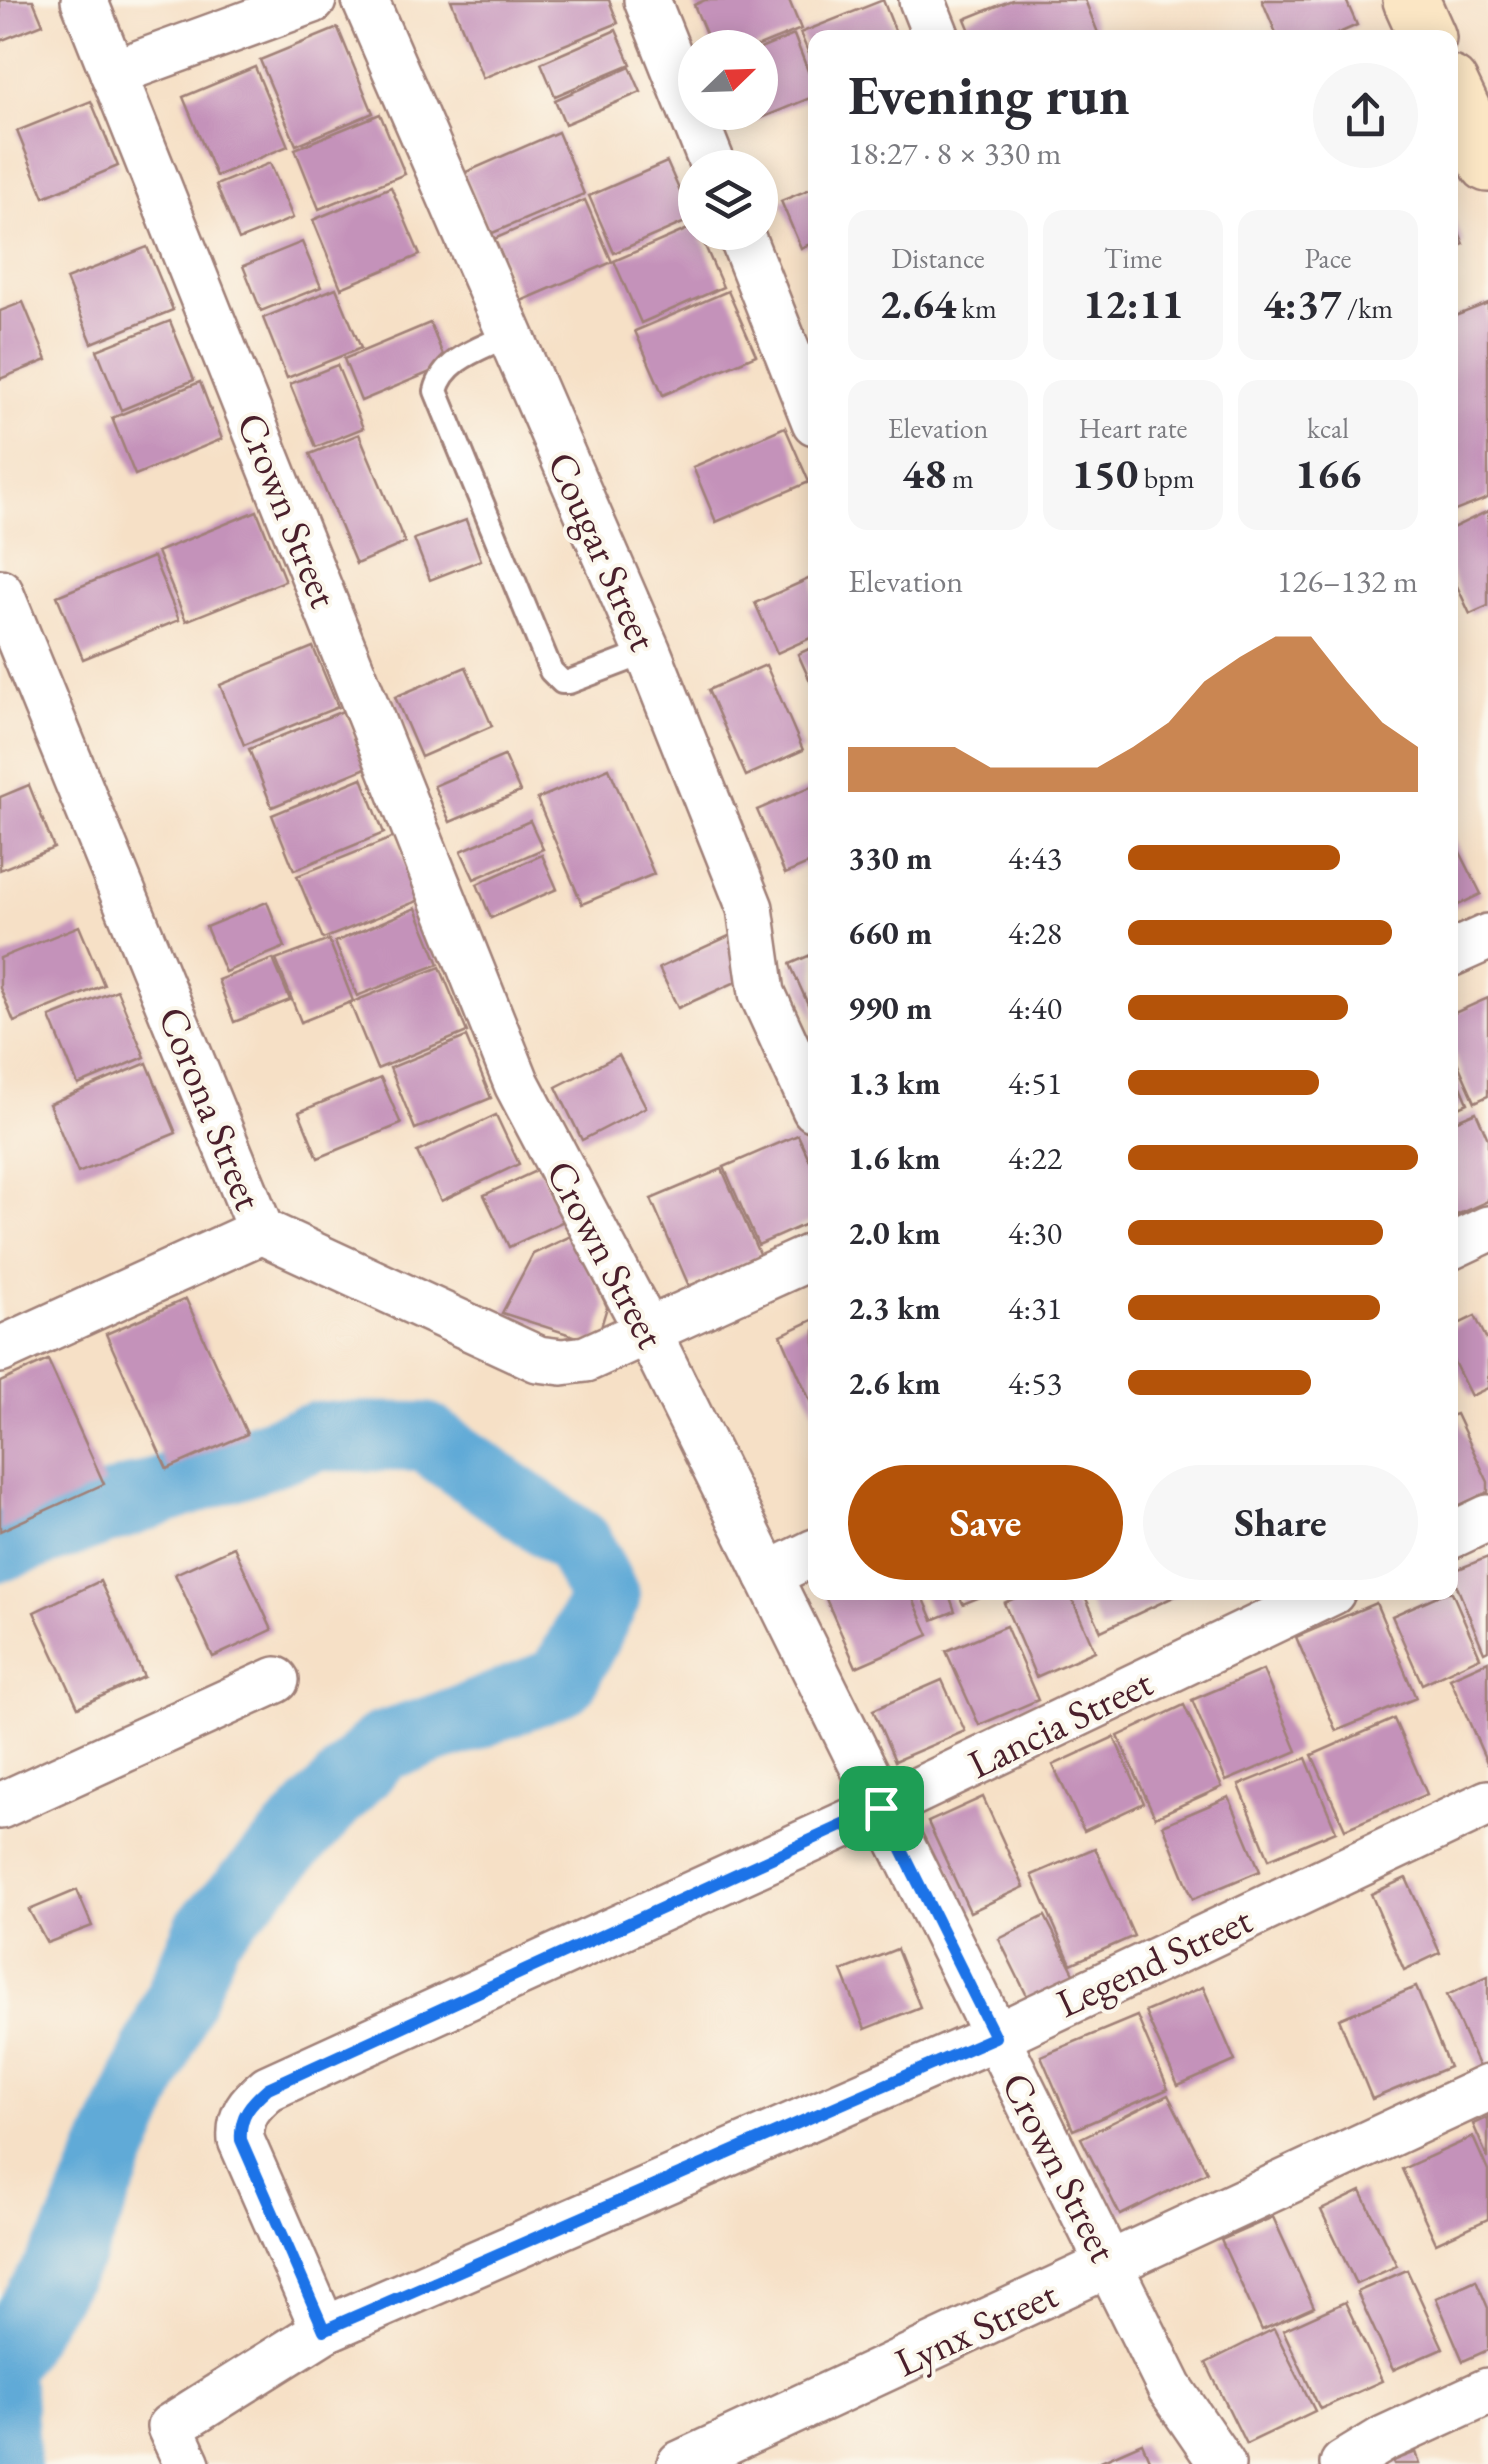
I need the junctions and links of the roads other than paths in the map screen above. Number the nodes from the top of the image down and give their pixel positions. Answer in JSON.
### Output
{"nodes":[{"id":1,"x":84,"y":0,"type":"edge"},
{"id":2,"x":313,"y":0,"type":"edge"},
{"id":3,"x":365,"y":0,"type":"edge"},
{"id":4,"x":647,"y":0,"type":"edge"},
{"id":5,"x":922,"y":0,"type":"edge"},
{"id":6,"x":1411,"y":0,"type":"edge"},
{"id":7,"x":935,"y":30,"type":"edge"},
{"id":8,"x":1424,"y":30,"type":"edge"},
{"id":9,"x":114,"y":73,"type":"junction"},
{"id":10,"x":1458,"y":99,"type":"edge"},
{"id":11,"x":1484,"y":147,"type":"edge"},
{"id":12,"x":707,"y":150,"type":"edge"},
{"id":13,"x":747,"y":250,"type":"edge"},
{"id":14,"x":508,"y":334,"type":"junction"},
{"id":15,"x":808,"y":404,"type":"edge"},
{"id":16,"x":3,"y":606,"type":"edge"},
{"id":17,"x":648,"y":652,"type":"junction"},
{"id":18,"x":1488,"y":937,"type":"edge"},
{"id":19,"x":1458,"y":950,"type":"edge"},
{"id":20,"x":808,"y":1094,"type":"edge"},
{"id":21,"x":1488,"y":1229,"type":"edge"},
{"id":22,"x":261,"y":1232,"type":"junction"},
{"id":23,"x":1458,"y":1243,"type":"edge"},
{"id":24,"x":808,"y":1259,"type":"edge"},
{"id":25,"x":648,"y":1332,"type":"junction"},
{"id":26,"x":0,"y":1350,"type":"edge"},
{"id":27,"x":1488,"y":1518,"type":"edge"},
{"id":28,"x":1458,"y":1532,"type":"edge"},
{"id":29,"x":808,"y":1555,"type":"edge"},
{"id":30,"x":768,"y":1575,"type":"junction"},
{"id":31,"x":1315,"y":1600,"type":"edge"},
{"id":32,"x":276,"y":1680,"type":"dead end"},
{"id":33,"x":1488,"y":1802,"type":"edge"},
{"id":34,"x":0,"y":1806,"type":"edge"},
{"id":35,"x":881,"y":1808,"type":"junction"},
{"id":36,"x":995,"y":2037,"type":"junction"},
{"id":37,"x":1488,"y":2088,"type":"edge"},
{"id":38,"x":1110,"y":2266,"type":"junction"},
{"id":39,"x":324,"y":2330,"type":"junction"},
{"id":40,"x":1488,"y":2390,"type":"edge"},
{"id":41,"x":178,"y":2445,"type":"edge"},
{"id":42,"x":680,"y":2464,"type":"edge"},
{"id":43,"x":1222,"y":2464,"type":"edge"},
{"id":44,"x":1343,"y":2464,"type":"edge"}],
"edges":[{"from":1,"to":9,"type":"street","name":"Crown Street"},
{"from":2,"to":9,"type":"street"},
{"from":3,"to":14,"type":"street","name":"Cougar Street"},
{"from":4,"to":12,"type":"street"},
{"from":5,"to":7,"type":"street"},
{"from":6,"to":8,"type":"street"},
{"from":9,"to":25,"type":"street","name":"Crown Street"},
{"from":10,"to":11,"type":"street"},
{"from":13,"to":15,"type":"street"},
{"from":14,"to":17,"type":"street","name":"Cougar Street"},
{"from":14,"to":17,"type":"lane"},
{"from":16,"to":22,"type":"street","name":"Corona Street"},
{"from":17,"to":20,"type":"street","name":"Cougar Street"},
{"from":18,"to":19,"type":"street"},
{"from":21,"to":23,"type":"street"},
{"from":22,"to":25,"type":"street","name":"Corona Street"},
{"from":22,"to":26,"type":"street"},
{"from":24,"to":25,"type":"street","name":"Corona Street"},
{"from":25,"to":30,"type":"street","name":"Crown Street"},
{"from":27,"to":28,"type":"street"},
{"from":29,"to":30,"type":"street"},
{"from":30,"to":35,"type":"street","name":"Crown Street"},
{"from":31,"to":35,"type":"street","name":"Lancia Street"},
{"from":32,"to":34,"type":"street"},
{"from":33,"to":36,"type":"street","name":"Legend Street"},
{"from":35,"to":36,"type":"street","name":"Crown Street"},
{"from":35,"to":39,"type":"street","name":"Lancia Street"},
{"from":36,"to":38,"type":"street","name":"Crown Street"},
{"from":36,"to":39,"type":"street","name":"Legend Street"},
{"from":37,"to":38,"type":"street","name":"Lynx Street"},
{"from":38,"to":42,"type":"street","name":"Lynx Street"},
{"from":38,"to":43,"type":"street","name":"Crown Street"},
{"from":39,"to":41,"type":"street","name":"Legend Street"},
{"from":40,"to":44,"type":"street"}]}
